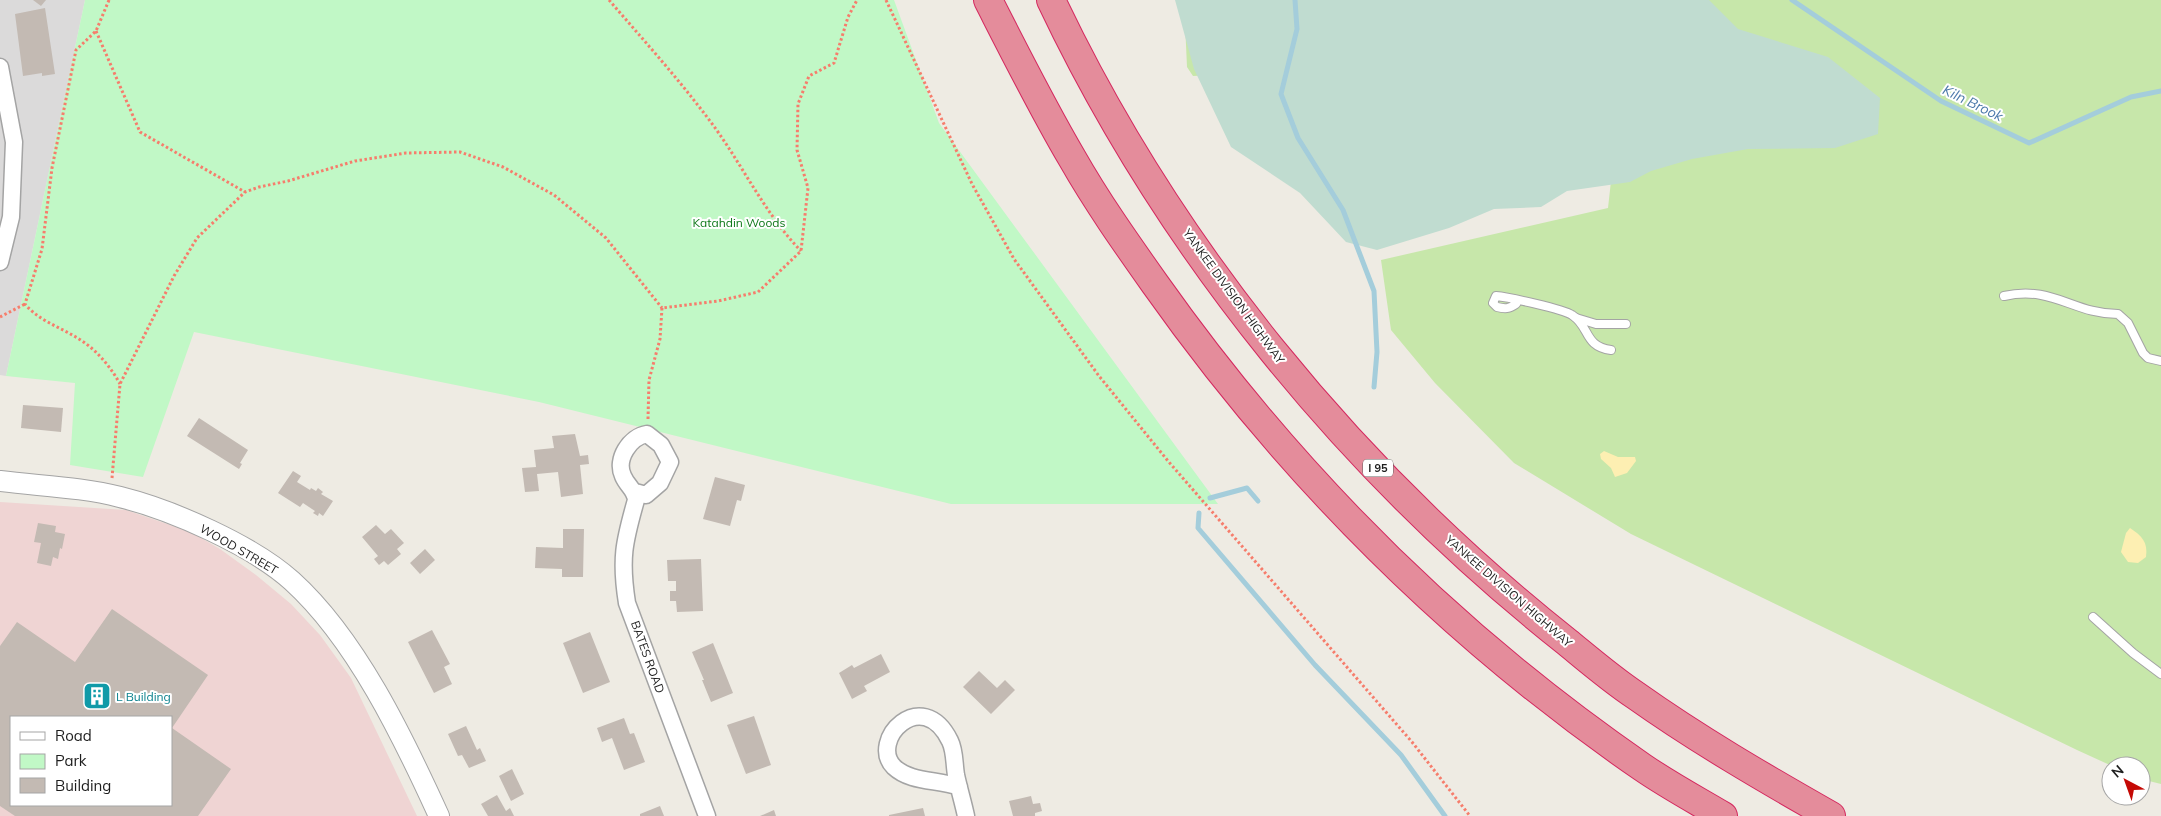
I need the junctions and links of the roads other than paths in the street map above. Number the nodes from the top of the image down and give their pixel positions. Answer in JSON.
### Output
{"nodes":[{"id":1,"x":988,"y":0,"type":"edge"},
{"id":2,"x":1051,"y":0,"type":"edge"},
{"id":3,"x":0,"y":67,"type":"edge"},
{"id":4,"x":0,"y":262,"type":"edge"},
{"id":5,"x":2004,"y":296,"type":"dead end"},
{"id":6,"x":1516,"y":304,"type":"dead end"},
{"id":7,"x":1576,"y":318,"type":"junction"},
{"id":8,"x":1626,"y":324,"type":"dead end"},
{"id":9,"x":1610,"y":350,"type":"dead end"},
{"id":10,"x":2161,"y":361,"type":"edge"},
{"id":11,"x":0,"y":481,"type":"edge"},
{"id":12,"x":635,"y":492,"type":"junction"},
{"id":13,"x":2092,"y":617,"type":"dead end"},
{"id":14,"x":2161,"y":674,"type":"edge"},
{"id":15,"x":959,"y":787,"type":"junction"},
{"id":16,"x":439,"y":816,"type":"edge"},
{"id":17,"x":707,"y":816,"type":"edge"},
{"id":18,"x":966,"y":816,"type":"edge"},
{"id":19,"x":1724,"y":816,"type":"edge"},
{"id":20,"x":1831,"y":816,"type":"edge"}],
"edges":[{"from":1,"to":19,"type":"highway"},
{"from":2,"to":20,"type":"highway","name":"YANKEE DIVISION HIGHWAY","number":"I 95"},
{"from":3,"to":4,"type":"street"},
{"from":5,"to":10,"type":"lane"},
{"from":6,"to":7,"type":"lane"},
{"from":7,"to":8,"type":"lane"},
{"from":7,"to":9,"type":"lane"},
{"from":11,"to":16,"type":"street","name":"WOOD STREET"},
{"from":12,"to":12,"type":"street"},
{"from":12,"to":17,"type":"street","name":"BATES ROAD"},
{"from":13,"to":14,"type":"lane"},
{"from":15,"to":15,"type":"street"},
{"from":15,"to":18,"type":"street"}]}
